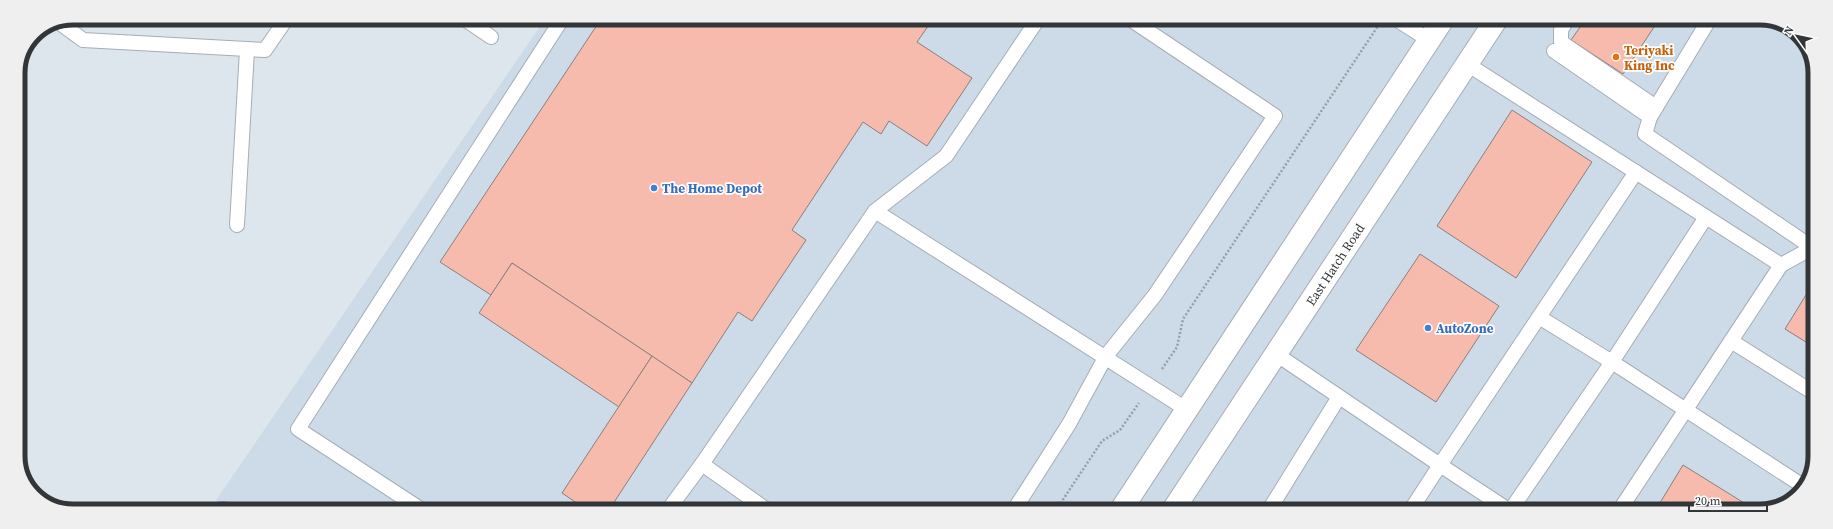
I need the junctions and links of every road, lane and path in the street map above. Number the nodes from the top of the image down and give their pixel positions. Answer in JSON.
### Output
{"nodes":[{"id":1,"x":282,"y":25,"type":"edge"},
{"id":2,"x":473,"y":25,"type":"edge"},
{"id":3,"x":558,"y":25,"type":"edge"},
{"id":4,"x":1034,"y":25,"type":"edge"},
{"id":5,"x":1139,"y":25,"type":"edge"},
{"id":6,"x":1378,"y":25,"type":"edge"},
{"id":7,"x":1405,"y":25,"type":"edge"},
{"id":8,"x":1440,"y":25,"type":"edge"},
{"id":9,"x":1493,"y":25,"type":"edge"},
{"id":10,"x":1564,"y":25,"type":"edge"},
{"id":11,"x":1706,"y":25,"type":"edge"},
{"id":12,"x":64,"y":26,"type":"edge"},
{"id":13,"x":491,"y":37,"type":"dead end"},
{"id":14,"x":1429,"y":40,"type":"junction"},
{"id":15,"x":247,"y":50,"type":"junction"},
{"id":16,"x":1554,"y":51,"type":"dead end"},
{"id":17,"x":1467,"y":64,"type":"junction"},
{"id":18,"x":1653,"y":112,"type":"junction"},
{"id":19,"x":1636,"y":172,"type":"junction"},
{"id":20,"x":875,"y":211,"type":"junction"},
{"id":21,"x":1706,"y":217,"type":"junction"},
{"id":22,"x":236,"y":225,"type":"dead end"},
{"id":23,"x":1808,"y":245,"type":"edge"},
{"id":24,"x":1808,"y":251,"type":"edge"},
{"id":25,"x":1781,"y":265,"type":"junction"},
{"id":26,"x":1539,"y":317,"type":"junction"},
{"id":27,"x":1731,"y":341,"type":"junction"},
{"id":28,"x":1276,"y":354,"type":"junction"},
{"id":29,"x":1106,"y":356,"type":"junction"},
{"id":30,"x":1612,"y":362,"type":"junction"},
{"id":31,"x":1151,"y":386,"type":"junction"},
{"id":32,"x":1808,"y":389,"type":"edge"},
{"id":33,"x":1339,"y":397,"type":"junction"},
{"id":34,"x":1186,"y":409,"type":"junction"},
{"id":35,"x":1686,"y":410,"type":"junction"},
{"id":36,"x":702,"y":464,"type":"junction"},
{"id":37,"x":1440,"y":465,"type":"junction"},
{"id":38,"x":1799,"y":484,"type":"edge"},
{"id":39,"x":413,"y":504,"type":"edge"},
{"id":40,"x":672,"y":504,"type":"edge"},
{"id":41,"x":759,"y":504,"type":"edge"},
{"id":42,"x":1018,"y":504,"type":"edge"},
{"id":43,"x":1060,"y":504,"type":"edge"},
{"id":44,"x":1125,"y":504,"type":"edge"},
{"id":45,"x":1177,"y":504,"type":"edge"},
{"id":46,"x":1273,"y":504,"type":"edge"},
{"id":47,"x":1415,"y":504,"type":"edge"},
{"id":48,"x":1499,"y":504,"type":"edge"},
{"id":49,"x":1515,"y":504,"type":"edge"},
{"id":50,"x":1624,"y":504,"type":"edge"}],
"edges":[{"from":1,"to":15,"type":"lane"},
{"from":2,"to":13,"type":"lane"},
{"from":3,"to":39,"type":"lane"},
{"from":4,"to":20,"type":"lane"},
{"from":5,"to":29,"type":"lane"},
{"from":6,"to":31,"type":"path"},
{"from":7,"to":14,"type":"lane"},
{"from":8,"to":14,"type":"main road"},
{"from":9,"to":17,"type":"main road","name":"East Hatch Road"},
{"from":10,"to":18,"type":"lane"},
{"from":11,"to":18,"type":"lane"},
{"from":12,"to":15,"type":"lane"},
{"from":14,"to":34,"type":"main road"},
{"from":15,"to":22,"type":"lane"},
{"from":16,"to":18,"type":"lane"},
{"from":17,"to":19,"type":"lane"},
{"from":17,"to":28,"type":"main road","name":"East Hatch Road"},
{"from":18,"to":23,"type":"lane"},
{"from":19,"to":21,"type":"lane"},
{"from":19,"to":26,"type":"lane"},
{"from":20,"to":29,"type":"lane"},
{"from":20,"to":36,"type":"lane"},
{"from":21,"to":25,"type":"lane"},
{"from":21,"to":30,"type":"lane"},
{"from":24,"to":25,"type":"lane"},
{"from":25,"to":27,"type":"lane"},
{"from":26,"to":30,"type":"lane"},
{"from":26,"to":37,"type":"lane"},
{"from":27,"to":32,"type":"lane"},
{"from":27,"to":35,"type":"lane"},
{"from":28,"to":33,"type":"lane"},
{"from":28,"to":45,"type":"main road","name":"East Hatch Road"},
{"from":29,"to":31,"type":"lane"},
{"from":29,"to":42,"type":"lane"},
{"from":30,"to":35,"type":"lane"},
{"from":30,"to":49,"type":"lane"},
{"from":31,"to":34,"type":"lane"},
{"from":31,"to":43,"type":"path"},
{"from":33,"to":37,"type":"lane"},
{"from":33,"to":46,"type":"lane"},
{"from":34,"to":44,"type":"main road"},
{"from":35,"to":38,"type":"lane"},
{"from":35,"to":50,"type":"lane"},
{"from":36,"to":40,"type":"lane"},
{"from":36,"to":41,"type":"lane"},
{"from":37,"to":47,"type":"lane"},
{"from":37,"to":48,"type":"lane"}]}
